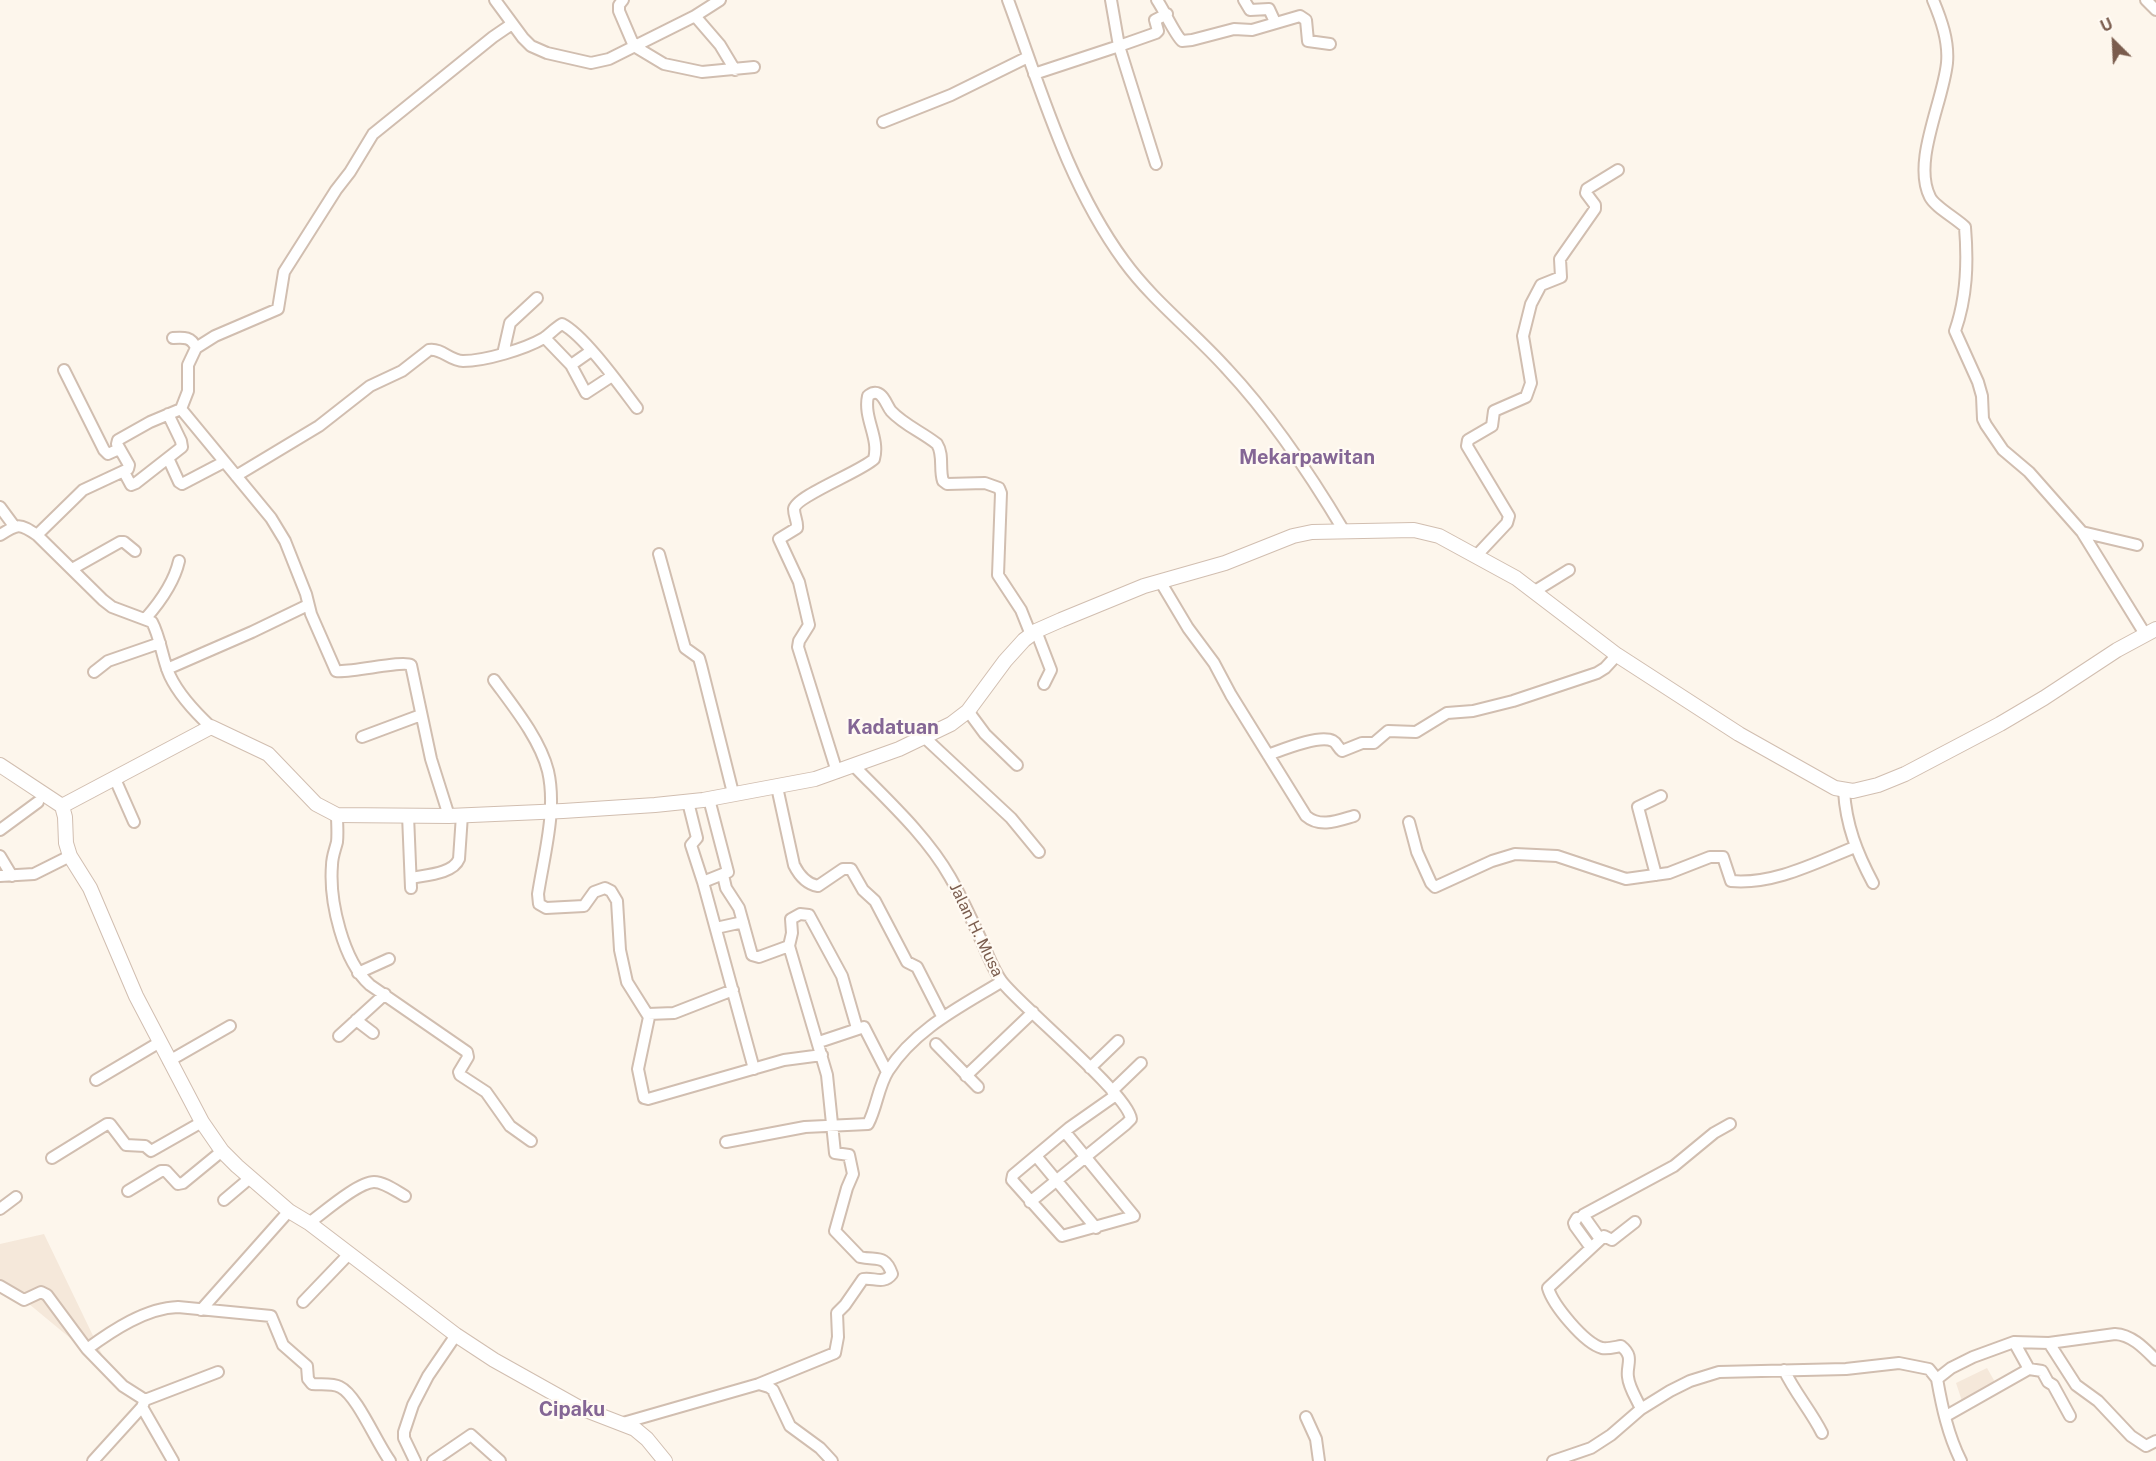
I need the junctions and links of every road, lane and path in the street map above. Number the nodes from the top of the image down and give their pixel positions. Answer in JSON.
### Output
{"nodes":[{"id":1,"x":495,"y":0,"type":"edge"},
{"id":2,"x":623,"y":0,"type":"edge"},
{"id":3,"x":720,"y":0,"type":"edge"},
{"id":4,"x":1008,"y":0,"type":"edge"},
{"id":5,"x":1111,"y":0,"type":"edge"},
{"id":6,"x":1158,"y":0,"type":"edge"},
{"id":7,"x":1244,"y":0,"type":"edge"},
{"id":8,"x":1933,"y":0,"type":"edge"},
{"id":9,"x":2146,"y":0,"type":"edge"},
{"id":10,"x":2156,"y":10,"type":"edge"},
{"id":11,"x":1167,"y":14,"type":"junction"},
{"id":12,"x":695,"y":16,"type":"junction"},
{"id":13,"x":1275,"y":22,"type":"junction"},
{"id":14,"x":512,"y":24,"type":"junction"},
{"id":15,"x":1330,"y":44,"type":"dead end"},
{"id":16,"x":634,"y":46,"type":"junction"},
{"id":17,"x":1119,"y":46,"type":"junction"},
{"id":18,"x":1028,"y":57,"type":"junction"},
{"id":19,"x":754,"y":68,"type":"dead end"},
{"id":20,"x":735,"y":70,"type":"junction"},
{"id":21,"x":1034,"y":74,"type":"junction"},
{"id":22,"x":883,"y":122,"type":"dead end"},
{"id":23,"x":1156,"y":164,"type":"dead end"},
{"id":24,"x":1618,"y":170,"type":"dead end"},
{"id":25,"x":537,"y":298,"type":"dead end"},
{"id":26,"x":173,"y":338,"type":"dead end"},
{"id":27,"x":545,"y":338,"type":"junction"},
{"id":28,"x":196,"y":348,"type":"junction"},
{"id":29,"x":591,"y":351,"type":"junction"},
{"id":30,"x":503,"y":354,"type":"junction"},
{"id":31,"x":571,"y":365,"type":"junction"},
{"id":32,"x":64,"y":370,"type":"dead end"},
{"id":33,"x":612,"y":376,"type":"junction"},
{"id":34,"x":637,"y":408,"type":"dead end"},
{"id":35,"x":181,"y":409,"type":"junction"},
{"id":36,"x":168,"y":414,"type":"junction"},
{"id":37,"x":118,"y":449,"type":"junction"},
{"id":38,"x":168,"y":458,"type":"junction"},
{"id":39,"x":224,"y":462,"type":"junction"},
{"id":40,"x":124,"y":472,"type":"junction"},
{"id":41,"x":236,"y":477,"type":"junction"},
{"id":42,"x":0,"y":507,"type":"edge"},
{"id":43,"x":14,"y":526,"type":"junction"},
{"id":44,"x":1344,"y":531,"type":"junction"},
{"id":45,"x":2082,"y":532,"type":"junction"},
{"id":46,"x":0,"y":535,"type":"edge"},
{"id":47,"x":37,"y":535,"type":"junction"},
{"id":48,"x":2137,"y":545,"type":"dead end"},
{"id":49,"x":135,"y":551,"type":"dead end"},
{"id":50,"x":659,"y":554,"type":"dead end"},
{"id":51,"x":1477,"y":555,"type":"junction"},
{"id":52,"x":179,"y":561,"type":"dead end"},
{"id":53,"x":72,"y":569,"type":"junction"},
{"id":54,"x":1569,"y":570,"type":"dead end"},
{"id":55,"x":1160,"y":581,"type":"junction"},
{"id":56,"x":1534,"y":591,"type":"junction"},
{"id":57,"x":308,"y":605,"type":"junction"},
{"id":58,"x":146,"y":618,"type":"junction"},
{"id":59,"x":2151,"y":632,"type":"edge"},
{"id":60,"x":1033,"y":633,"type":"junction"},
{"id":61,"x":160,"y":643,"type":"junction"},
{"id":62,"x":1617,"y":655,"type":"junction"},
{"id":63,"x":167,"y":669,"type":"junction"},
{"id":64,"x":94,"y":672,"type":"dead end"},
{"id":65,"x":494,"y":680,"type":"dead end"},
{"id":66,"x":1044,"y":684,"type":"dead end"},
{"id":67,"x":968,"y":711,"type":"junction"},
{"id":68,"x":421,"y":715,"type":"junction"},
{"id":69,"x":212,"y":727,"type":"junction"},
{"id":70,"x":362,"y":737,"type":"dead end"},
{"id":71,"x":924,"y":737,"type":"junction"},
{"id":72,"x":1268,"y":755,"type":"junction"},
{"id":73,"x":0,"y":765,"type":"edge"},
{"id":74,"x":1017,"y":765,"type":"dead end"},
{"id":75,"x":854,"y":766,"type":"junction"},
{"id":76,"x":837,"y":772,"type":"junction"},
{"id":77,"x":115,"y":778,"type":"junction"},
{"id":78,"x":777,"y":787,"type":"junction"},
{"id":79,"x":1844,"y":791,"type":"junction"},
{"id":80,"x":734,"y":793,"type":"junction"},
{"id":81,"x":1661,"y":796,"type":"dead end"},
{"id":82,"x":709,"y":799,"type":"junction"},
{"id":83,"x":38,"y":802,"type":"dead end"},
{"id":84,"x":688,"y":802,"type":"junction"},
{"id":85,"x":62,"y":806,"type":"junction"},
{"id":86,"x":551,"y":812,"type":"junction"},
{"id":87,"x":337,"y":815,"type":"junction"},
{"id":88,"x":408,"y":815,"type":"junction"},
{"id":89,"x":455,"y":815,"type":"junction"},
{"id":90,"x":1354,"y":816,"type":"dead end"},
{"id":91,"x":134,"y":822,"type":"dead end"},
{"id":92,"x":1409,"y":822,"type":"dead end"},
{"id":93,"x":0,"y":830,"type":"edge"},
{"id":94,"x":1855,"y":847,"type":"junction"},
{"id":95,"x":1039,"y":852,"type":"dead end"},
{"id":96,"x":0,"y":856,"type":"edge"},
{"id":97,"x":70,"y":856,"type":"junction"},
{"id":98,"x":723,"y":875,"type":"junction"},
{"id":99,"x":1656,"y":875,"type":"junction"},
{"id":100,"x":0,"y":876,"type":"edge"},
{"id":101,"x":12,"y":876,"type":"junction"},
{"id":102,"x":703,"y":882,"type":"junction"},
{"id":103,"x":1874,"y":883,"type":"dead end"},
{"id":104,"x":742,"y":922,"type":"junction"},
{"id":105,"x":716,"y":928,"type":"junction"},
{"id":106,"x":789,"y":946,"type":"junction"},
{"id":107,"x":389,"y":959,"type":"dead end"},
{"id":108,"x":358,"y":973,"type":"junction"},
{"id":109,"x":1001,"y":982,"type":"junction"},
{"id":110,"x":733,"y":990,"type":"junction"},
{"id":111,"x":386,"y":994,"type":"junction"},
{"id":112,"x":1033,"y":1012,"type":"junction"},
{"id":113,"x":648,"y":1014,"type":"junction"},
{"id":114,"x":942,"y":1016,"type":"junction"},
{"id":115,"x":356,"y":1020,"type":"junction"},
{"id":116,"x":230,"y":1026,"type":"dead end"},
{"id":117,"x":857,"y":1028,"type":"junction"},
{"id":118,"x":373,"y":1033,"type":"dead end"},
{"id":119,"x":339,"y":1036,"type":"dead end"},
{"id":120,"x":1118,"y":1041,"type":"dead end"},
{"id":121,"x":160,"y":1042,"type":"junction"},
{"id":122,"x":819,"y":1042,"type":"junction"},
{"id":123,"x":936,"y":1044,"type":"dead end"},
{"id":124,"x":822,"y":1055,"type":"junction"},
{"id":125,"x":169,"y":1061,"type":"junction"},
{"id":126,"x":1141,"y":1063,"type":"dead end"},
{"id":127,"x":1089,"y":1068,"type":"junction"},
{"id":128,"x":754,"y":1069,"type":"junction"},
{"id":129,"x":887,"y":1072,"type":"junction"},
{"id":130,"x":966,"y":1076,"type":"junction"},
{"id":131,"x":96,"y":1080,"type":"dead end"},
{"id":132,"x":978,"y":1087,"type":"dead end"},
{"id":133,"x":1114,"y":1093,"type":"junction"},
{"id":134,"x":202,"y":1122,"type":"junction"},
{"id":135,"x":831,"y":1125,"type":"junction"},
{"id":136,"x":1730,"y":1125,"type":"dead end"},
{"id":137,"x":1065,"y":1132,"type":"junction"},
{"id":138,"x":531,"y":1141,"type":"dead end"},
{"id":139,"x":726,"y":1142,"type":"dead end"},
{"id":140,"x":222,"y":1151,"type":"junction"},
{"id":141,"x":1036,"y":1156,"type":"junction"},
{"id":142,"x":1086,"y":1157,"type":"junction"},
{"id":143,"x":52,"y":1158,"type":"dead end"},
{"id":144,"x":250,"y":1178,"type":"junction"},
{"id":145,"x":1056,"y":1179,"type":"junction"},
{"id":146,"x":128,"y":1191,"type":"dead end"},
{"id":147,"x":405,"y":1196,"type":"dead end"},
{"id":148,"x":16,"y":1197,"type":"dead end"},
{"id":149,"x":224,"y":1200,"type":"dead end"},
{"id":150,"x":1030,"y":1202,"type":"junction"},
{"id":151,"x":0,"y":1209,"type":"edge"},
{"id":152,"x":289,"y":1211,"type":"junction"},
{"id":153,"x":1578,"y":1218,"type":"dead end"},
{"id":154,"x":1635,"y":1222,"type":"dead end"},
{"id":155,"x":309,"y":1223,"type":"junction"},
{"id":156,"x":1096,"y":1228,"type":"junction"},
{"id":157,"x":1600,"y":1239,"type":"junction"},
{"id":158,"x":1591,"y":1248,"type":"junction"},
{"id":159,"x":350,"y":1254,"type":"junction"},
{"id":160,"x":0,"y":1286,"type":"edge"},
{"id":161,"x":303,"y":1302,"type":"dead end"},
{"id":162,"x":201,"y":1310,"type":"junction"},
{"id":163,"x":456,"y":1335,"type":"junction"},
{"id":164,"x":2014,"y":1342,"type":"junction"},
{"id":165,"x":2049,"y":1343,"type":"junction"},
{"id":166,"x":87,"y":1349,"type":"junction"},
{"id":167,"x":2156,"y":1360,"type":"edge"},
{"id":168,"x":2052,"y":1361,"type":"dead end"},
{"id":169,"x":2029,"y":1369,"type":"junction"},
{"id":170,"x":1784,"y":1370,"type":"junction"},
{"id":171,"x":2042,"y":1371,"type":"junction"},
{"id":172,"x":218,"y":1372,"type":"dead end"},
{"id":173,"x":1937,"y":1379,"type":"junction"},
{"id":174,"x":759,"y":1384,"type":"junction"},
{"id":175,"x":144,"y":1404,"type":"junction"},
{"id":176,"x":1641,"y":1409,"type":"junction"},
{"id":177,"x":1946,"y":1416,"type":"junction"},
{"id":178,"x":2070,"y":1416,"type":"dead end"},
{"id":179,"x":1305,"y":1417,"type":"dead end"},
{"id":180,"x":623,"y":1424,"type":"junction"},
{"id":181,"x":1822,"y":1433,"type":"dead end"},
{"id":182,"x":2156,"y":1441,"type":"edge"},
{"id":183,"x":494,"y":1460,"type":"edge"},
{"id":184,"x":93,"y":1461,"type":"edge"},
{"id":185,"x":173,"y":1461,"type":"edge"},
{"id":186,"x":390,"y":1461,"type":"edge"},
{"id":187,"x":415,"y":1461,"type":"edge"},
{"id":188,"x":433,"y":1461,"type":"edge"},
{"id":189,"x":664,"y":1461,"type":"edge"},
{"id":190,"x":832,"y":1461,"type":"edge"},
{"id":191,"x":1319,"y":1461,"type":"edge"},
{"id":192,"x":1552,"y":1461,"type":"edge"},
{"id":193,"x":1961,"y":1461,"type":"edge"}],
"edges":[{"from":1,"to":14,"type":"street"},
{"from":2,"to":16,"type":"street"},
{"from":3,"to":12,"type":"street"},
{"from":4,"to":18,"type":"street"},
{"from":5,"to":17,"type":"street"},
{"from":6,"to":11,"type":"street"},
{"from":7,"to":13,"type":"street"},
{"from":8,"to":45,"type":"street"},
{"from":9,"to":10,"type":"street"},
{"from":11,"to":13,"type":"street"},
{"from":11,"to":17,"type":"street"},
{"from":12,"to":16,"type":"street"},
{"from":12,"to":20,"type":"street"},
{"from":13,"to":15,"type":"street"},
{"from":14,"to":16,"type":"street"},
{"from":14,"to":28,"type":"street"},
{"from":16,"to":20,"type":"street"},
{"from":17,"to":21,"type":"street"},
{"from":17,"to":23,"type":"street"},
{"from":18,"to":21,"type":"street"},
{"from":18,"to":22,"type":"street"},
{"from":19,"to":20,"type":"street"},
{"from":21,"to":44,"type":"street"},
{"from":24,"to":51,"type":"street"},
{"from":25,"to":30,"type":"street"},
{"from":26,"to":28,"type":"street"},
{"from":27,"to":29,"type":"street"},
{"from":27,"to":30,"type":"street"},
{"from":27,"to":31,"type":"street"},
{"from":28,"to":35,"type":"street"},
{"from":29,"to":31,"type":"street"},
{"from":29,"to":33,"type":"street"},
{"from":30,"to":41,"type":"street"},
{"from":31,"to":33,"type":"street"},
{"from":32,"to":37,"type":"street"},
{"from":33,"to":34,"type":"street"},
{"from":35,"to":36,"type":"street"},
{"from":35,"to":39,"type":"street"},
{"from":36,"to":37,"type":"street"},
{"from":36,"to":38,"type":"street"},
{"from":37,"to":40,"type":"street"},
{"from":38,"to":39,"type":"street"},
{"from":38,"to":40,"type":"street"},
{"from":39,"to":41,"type":"street"},
{"from":40,"to":47,"type":"street"},
{"from":41,"to":57,"type":"street"},
{"from":42,"to":43,"type":"street"},
{"from":43,"to":46,"type":"street"},
{"from":43,"to":47,"type":"street"},
{"from":44,"to":51,"type":"street"},
{"from":44,"to":55,"type":"street"},
{"from":45,"to":48,"type":"street"},
{"from":45,"to":59,"type":"street"},
{"from":47,"to":53,"type":"street"},
{"from":49,"to":53,"type":"street"},
{"from":50,"to":80,"type":"street"},
{"from":51,"to":56,"type":"street"},
{"from":52,"to":58,"type":"street"},
{"from":53,"to":58,"type":"street"},
{"from":54,"to":56,"type":"street"},
{"from":55,"to":60,"type":"street"},
{"from":55,"to":72,"type":"street"},
{"from":56,"to":62,"type":"street"},
{"from":57,"to":63,"type":"street"},
{"from":57,"to":68,"type":"street"},
{"from":58,"to":61,"type":"street"},
{"from":59,"to":79,"type":"street"},
{"from":60,"to":66,"type":"street"},
{"from":60,"to":67,"type":"street"},
{"from":60,"to":76,"type":"street"},
{"from":61,"to":63,"type":"street"},
{"from":61,"to":64,"type":"street"},
{"from":62,"to":72,"type":"street"},
{"from":62,"to":79,"type":"street"},
{"from":63,"to":69,"type":"street"},
{"from":65,"to":86,"type":"street"},
{"from":67,"to":71,"type":"street"},
{"from":67,"to":74,"type":"street"},
{"from":68,"to":70,"type":"street"},
{"from":68,"to":89,"type":"street"},
{"from":69,"to":77,"type":"street"},
{"from":69,"to":87,"type":"street"},
{"from":71,"to":75,"type":"street"},
{"from":71,"to":95,"type":"street"},
{"from":72,"to":90,"type":"street"},
{"from":73,"to":85,"type":"street"},
{"from":75,"to":76,"type":"street"},
{"from":75,"to":109,"type":"street","name":"Jalan H. Musa"},
{"from":76,"to":78,"type":"street"},
{"from":77,"to":85,"type":"street"},
{"from":77,"to":91,"type":"street"},
{"from":78,"to":80,"type":"street"},
{"from":78,"to":114,"type":"street"},
{"from":79,"to":94,"type":"street"},
{"from":80,"to":82,"type":"street"},
{"from":81,"to":99,"type":"street"},
{"from":82,"to":84,"type":"street"},
{"from":82,"to":98,"type":"street"},
{"from":83,"to":93,"type":"street"},
{"from":84,"to":86,"type":"street"},
{"from":84,"to":102,"type":"street"},
{"from":85,"to":97,"type":"street"},
{"from":86,"to":89,"type":"street"},
{"from":86,"to":113,"type":"street"},
{"from":87,"to":88,"type":"street"},
{"from":87,"to":108,"type":"street"},
{"from":88,"to":89,"type":"street"},
{"from":88,"to":89,"type":"street"},
{"from":92,"to":99,"type":"street"},
{"from":94,"to":99,"type":"street"},
{"from":94,"to":103,"type":"street"},
{"from":96,"to":101,"type":"street"},
{"from":97,"to":101,"type":"street"},
{"from":97,"to":121,"type":"street"},
{"from":98,"to":102,"type":"street"},
{"from":98,"to":104,"type":"street"},
{"from":100,"to":101,"type":"street"},
{"from":102,"to":105,"type":"street"},
{"from":104,"to":105,"type":"street"},
{"from":104,"to":106,"type":"street"},
{"from":105,"to":110,"type":"street"},
{"from":106,"to":117,"type":"street"},
{"from":106,"to":122,"type":"street"},
{"from":107,"to":108,"type":"street"},
{"from":108,"to":111,"type":"street"},
{"from":109,"to":112,"type":"street","name":"Jalan H. Musa"},
{"from":109,"to":114,"type":"street"},
{"from":110,"to":113,"type":"street"},
{"from":110,"to":128,"type":"street"},
{"from":111,"to":115,"type":"street"},
{"from":111,"to":138,"type":"street"},
{"from":112,"to":127,"type":"street","name":"Jalan H. Musa"},
{"from":112,"to":130,"type":"street"},
{"from":113,"to":128,"type":"street"},
{"from":114,"to":129,"type":"street"},
{"from":115,"to":118,"type":"street"},
{"from":115,"to":119,"type":"street"},
{"from":116,"to":125,"type":"street"},
{"from":117,"to":122,"type":"street"},
{"from":117,"to":129,"type":"street"},
{"from":120,"to":127,"type":"street"},
{"from":121,"to":125,"type":"street"},
{"from":121,"to":131,"type":"street"},
{"from":122,"to":124,"type":"street"},
{"from":123,"to":130,"type":"street"},
{"from":124,"to":128,"type":"street"},
{"from":124,"to":135,"type":"street"},
{"from":125,"to":134,"type":"street"},
{"from":126,"to":133,"type":"street"},
{"from":127,"to":133,"type":"street","name":"Jalan H. Musa"},
{"from":129,"to":135,"type":"street"},
{"from":130,"to":132,"type":"street"},
{"from":133,"to":137,"type":"street"},
{"from":133,"to":142,"type":"street","name":"Jalan H. Musa"},
{"from":134,"to":140,"type":"street"},
{"from":134,"to":143,"type":"street"},
{"from":135,"to":139,"type":"street"},
{"from":135,"to":174,"type":"street"},
{"from":136,"to":157,"type":"street"},
{"from":137,"to":141,"type":"street"},
{"from":137,"to":142,"type":"street"},
{"from":140,"to":144,"type":"street"},
{"from":140,"to":146,"type":"street"},
{"from":141,"to":145,"type":"street"},
{"from":141,"to":150,"type":"street"},
{"from":142,"to":145,"type":"street"},
{"from":142,"to":156,"type":"street"},
{"from":144,"to":149,"type":"street"},
{"from":144,"to":152,"type":"street"},
{"from":145,"to":150,"type":"street"},
{"from":145,"to":156,"type":"street"},
{"from":147,"to":155,"type":"street"},
{"from":148,"to":151,"type":"street"},
{"from":150,"to":156,"type":"street"},
{"from":152,"to":155,"type":"street"},
{"from":152,"to":162,"type":"street"},
{"from":153,"to":158,"type":"street"},
{"from":154,"to":157,"type":"street"},
{"from":155,"to":159,"type":"street"},
{"from":157,"to":158,"type":"street"},
{"from":158,"to":176,"type":"street"},
{"from":159,"to":161,"type":"street"},
{"from":159,"to":163,"type":"street"},
{"from":160,"to":166,"type":"street"},
{"from":162,"to":166,"type":"street"},
{"from":162,"to":186,"type":"street"},
{"from":163,"to":180,"type":"street"},
{"from":163,"to":187,"type":"street"},
{"from":164,"to":165,"type":"street"},
{"from":164,"to":169,"type":"street"},
{"from":164,"to":173,"type":"street"},
{"from":165,"to":167,"type":"street"},
{"from":165,"to":182,"type":"street"},
{"from":166,"to":175,"type":"street"},
{"from":168,"to":171,"type":"street"},
{"from":169,"to":171,"type":"street"},
{"from":169,"to":177,"type":"street"},
{"from":170,"to":173,"type":"street"},
{"from":170,"to":176,"type":"street"},
{"from":170,"to":181,"type":"street"},
{"from":171,"to":178,"type":"street"},
{"from":172,"to":175,"type":"street"},
{"from":173,"to":177,"type":"street"},
{"from":174,"to":180,"type":"street"},
{"from":174,"to":190,"type":"street"},
{"from":175,"to":184,"type":"street"},
{"from":175,"to":185,"type":"street"},
{"from":176,"to":192,"type":"street"},
{"from":177,"to":193,"type":"street"},
{"from":179,"to":191,"type":"street"},
{"from":180,"to":189,"type":"street"},
{"from":183,"to":188,"type":"street"}]}
